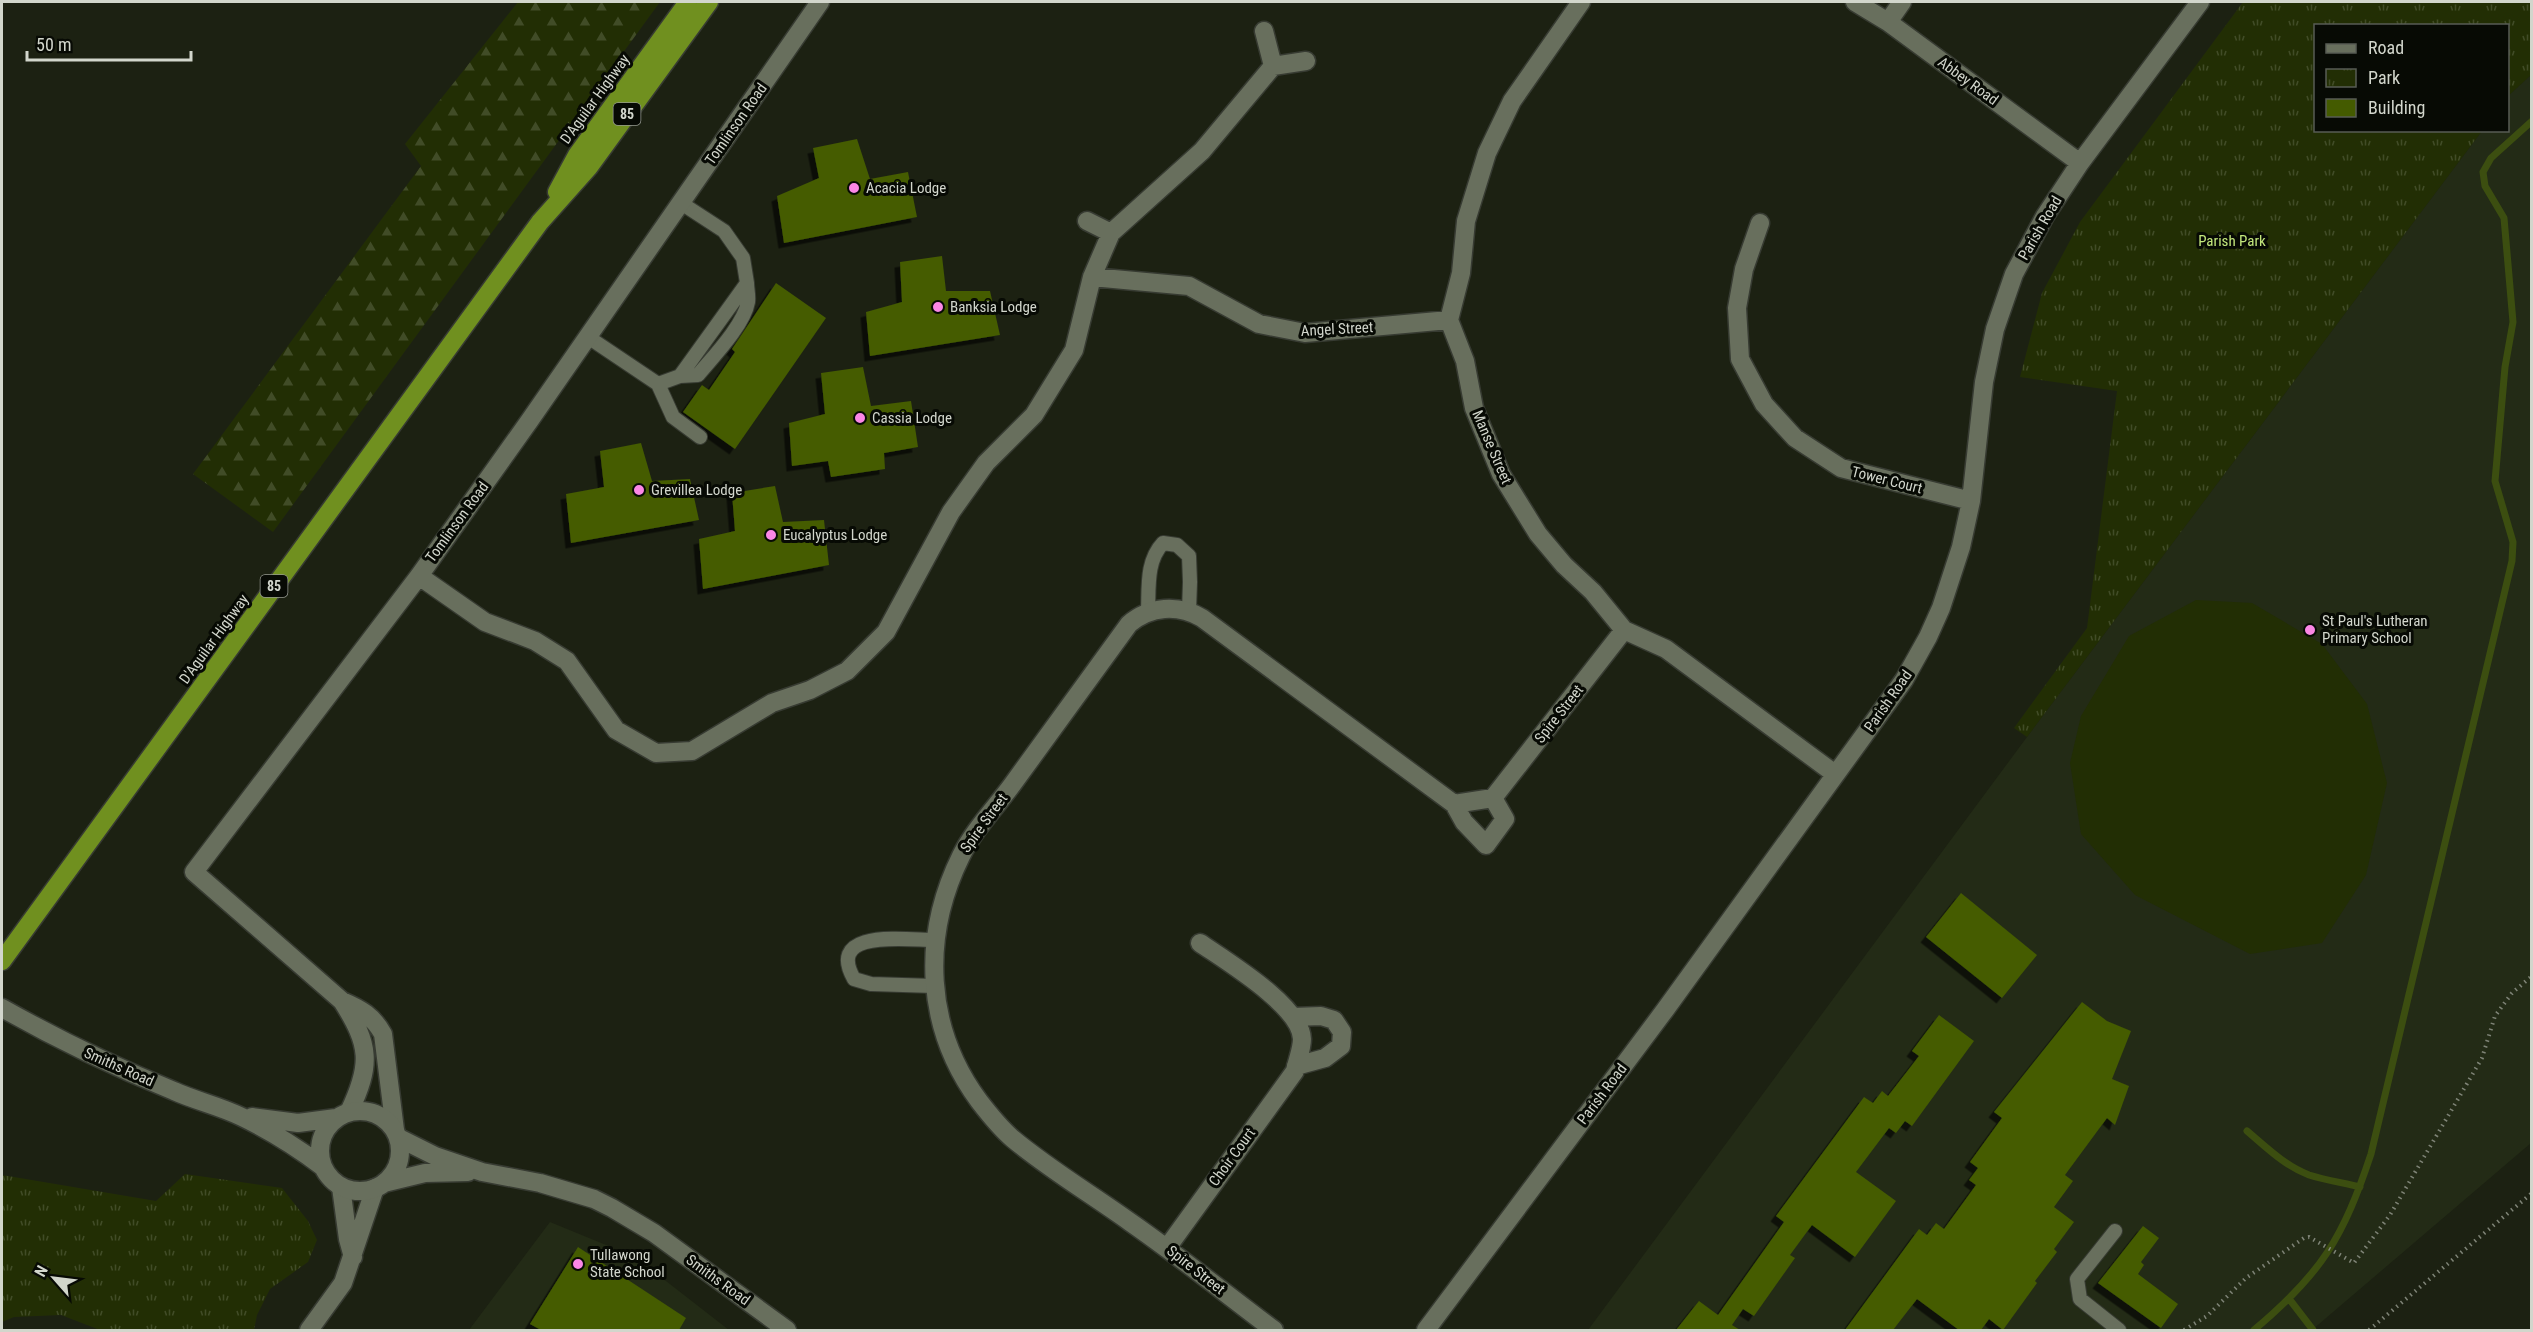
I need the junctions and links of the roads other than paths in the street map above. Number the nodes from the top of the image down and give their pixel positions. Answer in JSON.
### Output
{"nodes":[{"id":1,"x":688,"y":2,"type":"edge"},
{"id":2,"x":709,"y":2,"type":"edge"},
{"id":3,"x":820,"y":2,"type":"edge"},
{"id":4,"x":1581,"y":2,"type":"edge"},
{"id":5,"x":1855,"y":2,"type":"edge"},
{"id":6,"x":1902,"y":2,"type":"edge"},
{"id":7,"x":2200,"y":2,"type":"edge"},
{"id":8,"x":1888,"y":22,"type":"junction"},
{"id":9,"x":1264,"y":31,"type":"dead end"},
{"id":10,"x":1306,"y":61,"type":"dead end"},
{"id":11,"x":1273,"y":66,"type":"junction"},
{"id":12,"x":2080,"y":163,"type":"junction"},
{"id":13,"x":681,"y":203,"type":"junction"},
{"id":14,"x":1087,"y":221,"type":"dead end"},
{"id":15,"x":540,"y":222,"type":"junction"},
{"id":16,"x":1760,"y":223,"type":"dead end"},
{"id":17,"x":1111,"y":233,"type":"junction"},
{"id":18,"x":1092,"y":277,"type":"junction"},
{"id":19,"x":1449,"y":320,"type":"junction"},
{"id":20,"x":588,"y":337,"type":"junction"},
{"id":21,"x":658,"y":384,"type":"junction"},
{"id":22,"x":700,"y":437,"type":"dead end"},
{"id":23,"x":1971,"y":501,"type":"junction"},
{"id":24,"x":419,"y":576,"type":"junction"},
{"id":25,"x":1148,"y":611,"type":"junction"},
{"id":26,"x":1189,"y":611,"type":"junction"},
{"id":27,"x":1624,"y":630,"type":"junction"},
{"id":28,"x":1835,"y":774,"type":"junction"},
{"id":29,"x":1493,"y":798,"type":"junction"},
{"id":30,"x":1454,"y":804,"type":"junction"},
{"id":31,"x":934,"y":940,"type":"junction"},
{"id":32,"x":1200,"y":943,"type":"dead end"},
{"id":33,"x":2,"y":961,"type":"edge"},
{"id":34,"x":934,"y":986,"type":"junction"},
{"id":35,"x":342,"y":1001,"type":"junction"},
{"id":36,"x":2,"y":1008,"type":"edge"},
{"id":37,"x":1293,"y":1017,"type":"junction"},
{"id":38,"x":1296,"y":1066,"type":"junction"},
{"id":39,"x":343,"y":1115,"type":"junction"},
{"id":40,"x":241,"y":1116,"type":"junction"},
{"id":41,"x":397,"y":1134,"type":"junction"},
{"id":42,"x":323,"y":1167,"type":"junction"},
{"id":43,"x":482,"y":1172,"type":"junction"},
{"id":44,"x":380,"y":1185,"type":"junction"},
{"id":45,"x":341,"y":1187,"type":"junction"},
{"id":46,"x":2115,"y":1232,"type":"dead end"},
{"id":47,"x":1167,"y":1248,"type":"junction"},
{"id":48,"x":353,"y":1257,"type":"junction"},
{"id":49,"x":774,"y":1327,"type":"edge"},
{"id":50,"x":309,"y":1330,"type":"edge"},
{"id":51,"x":1274,"y":1330,"type":"edge"},
{"id":52,"x":1426,"y":1330,"type":"edge"},
{"id":53,"x":2120,"y":1330,"type":"edge"}],
"edges":[{"from":1,"to":15,"type":"highway","name":"D'Aguilar Highway","number":"85"},
{"from":2,"to":15,"type":"highway","name":"D'Aguilar Highway","number":"85"},
{"from":3,"to":13,"type":"street","name":"Tomlinson Road"},
{"from":4,"to":19,"type":"street"},
{"from":5,"to":8,"type":"street","name":"Abbey Road"},
{"from":6,"to":8,"type":"street"},
{"from":7,"to":12,"type":"street","name":"Parish Road"},
{"from":8,"to":12,"type":"street","name":"Abbey Road"},
{"from":9,"to":11,"type":"street"},
{"from":10,"to":11,"type":"street"},
{"from":11,"to":17,"type":"street"},
{"from":12,"to":23,"type":"street","name":"Parish Road"},
{"from":13,"to":20,"type":"street","name":"Tomlinson Road"},
{"from":13,"to":21,"type":"lane"},
{"from":14,"to":17,"type":"street"},
{"from":15,"to":33,"type":"highway","name":"D'Aguilar Highway","number":"85"},
{"from":16,"to":23,"type":"street","name":"Tower Court"},
{"from":17,"to":18,"type":"street"},
{"from":18,"to":19,"type":"street","name":"Angel Street"},
{"from":18,"to":24,"type":"street"},
{"from":19,"to":27,"type":"street","name":"Manse Street"},
{"from":20,"to":21,"type":"lane"},
{"from":20,"to":24,"type":"street","name":"Tomlinson Road"},
{"from":21,"to":22,"type":"lane"},
{"from":23,"to":28,"type":"street","name":"Parish Road"},
{"from":24,"to":35,"type":"street","name":"Tomlinson Road"},
{"from":25,"to":26,"type":"street"},
{"from":25,"to":26,"type":"lane"},
{"from":25,"to":31,"type":"street","name":"Spire Street"},
{"from":26,"to":30,"type":"street"},
{"from":27,"to":28,"type":"street","name":"Manse Street"},
{"from":27,"to":29,"type":"street","name":"Spire Street"},
{"from":28,"to":52,"type":"street","name":"Parish Road"},
{"from":29,"to":30,"type":"street"},
{"from":29,"to":30,"type":"street"},
{"from":31,"to":34,"type":"street","name":"Spire Street"},
{"from":31,"to":34,"type":"lane"},
{"from":32,"to":37,"type":"street","name":"Choir Court"},
{"from":34,"to":47,"type":"street","name":"Spire Street"},
{"from":35,"to":39,"type":"street","name":"Tomlinson Road"},
{"from":35,"to":41,"type":"street","name":"Tomlinson Road"},
{"from":36,"to":40,"type":"street","name":"Smiths Road"},
{"from":37,"to":38,"type":"street","name":"Choir Court"},
{"from":37,"to":38,"type":"street"},
{"from":38,"to":47,"type":"street","name":"Choir Court"},
{"from":39,"to":40,"type":"street","name":"Smiths Road"},
{"from":39,"to":41,"type":"street"},
{"from":39,"to":42,"type":"street"},
{"from":40,"to":42,"type":"street","name":"Smiths Road"},
{"from":41,"to":43,"type":"street","name":"Smiths Road"},
{"from":41,"to":44,"type":"street"},
{"from":42,"to":45,"type":"street"},
{"from":43,"to":44,"type":"street","name":"Smiths Road"},
{"from":43,"to":49,"type":"street","name":"Smiths Road"},
{"from":44,"to":45,"type":"street"},
{"from":44,"to":48,"type":"street"},
{"from":45,"to":48,"type":"street"},
{"from":46,"to":53,"type":"lane"},
{"from":47,"to":51,"type":"street","name":"Spire Street"},
{"from":48,"to":50,"type":"street"}]}
